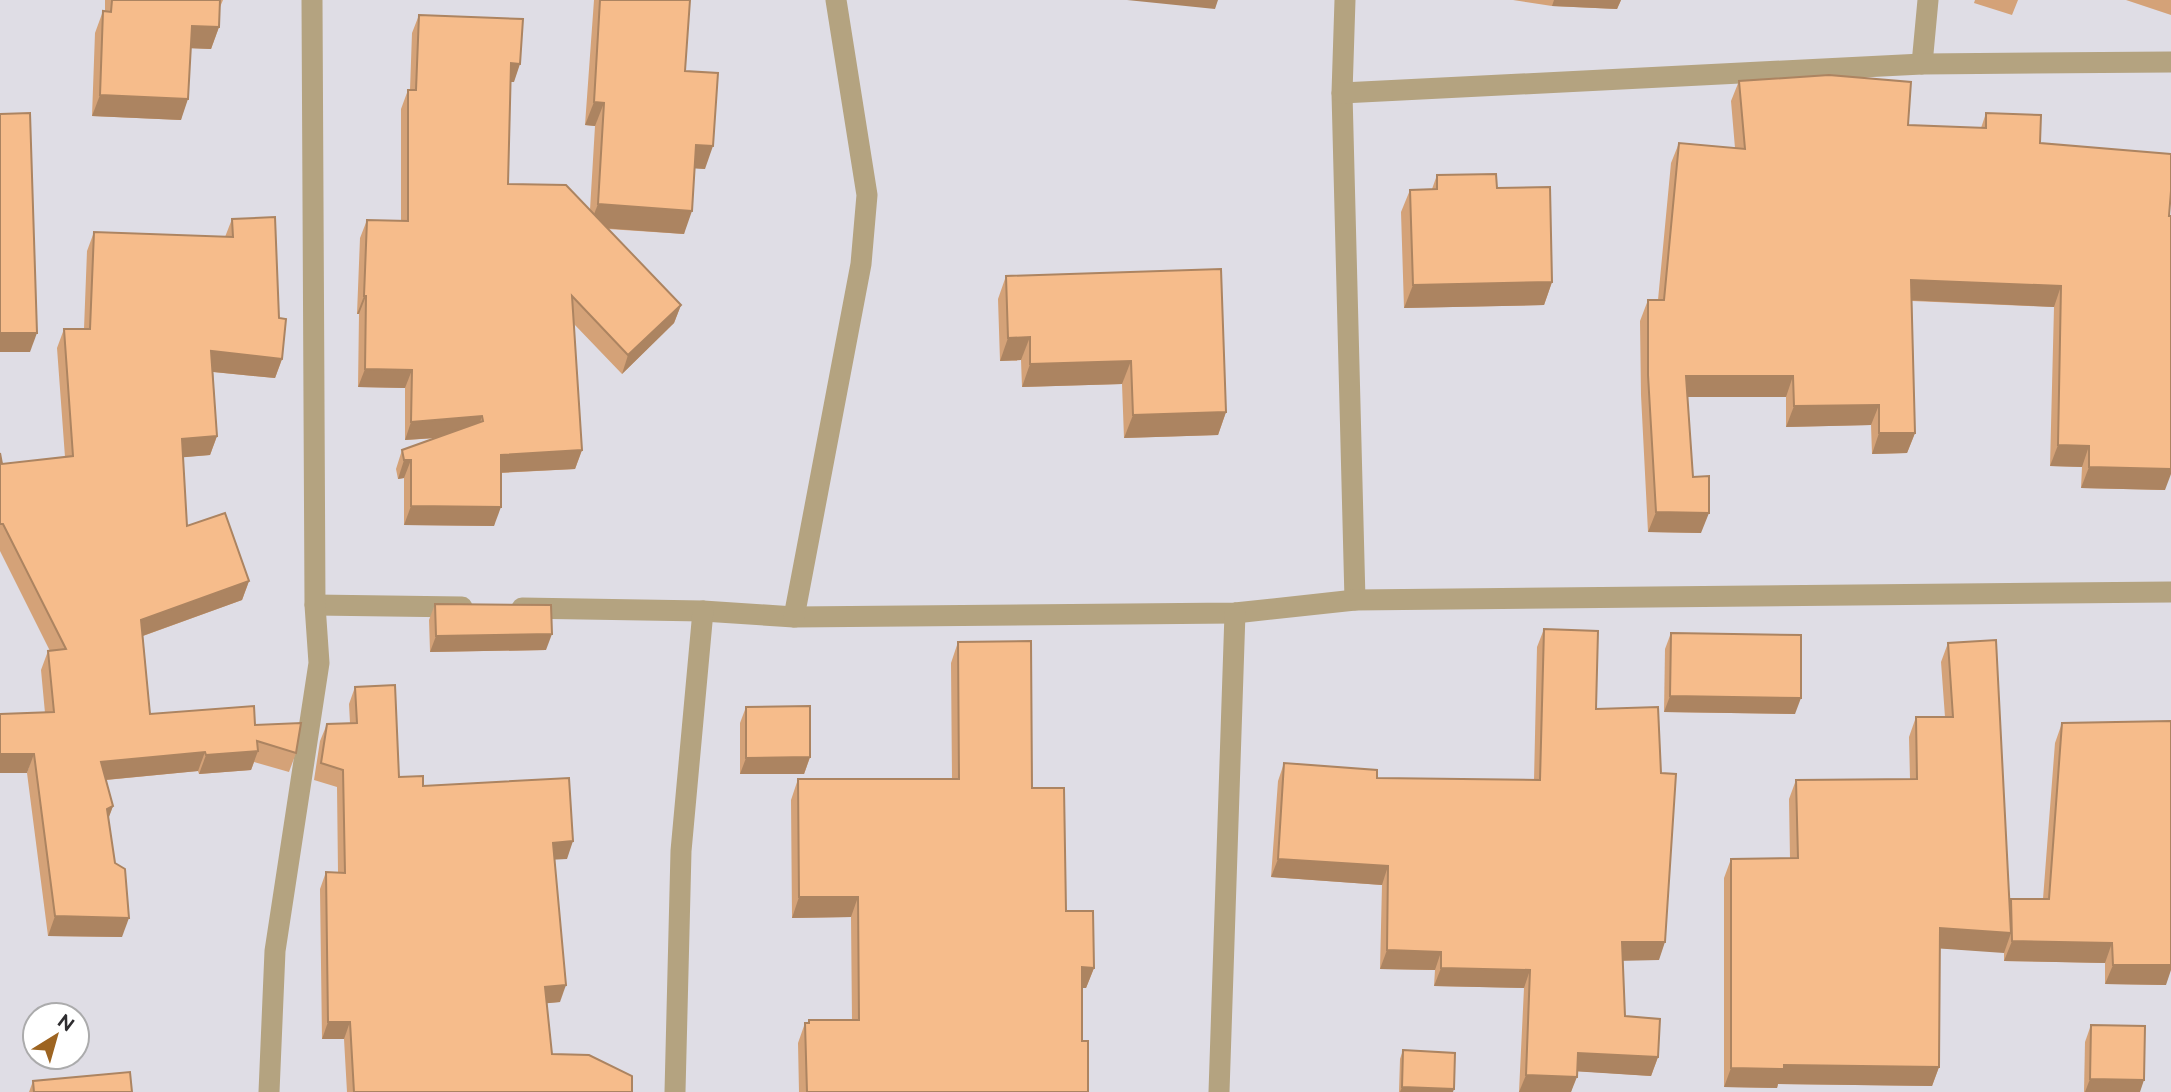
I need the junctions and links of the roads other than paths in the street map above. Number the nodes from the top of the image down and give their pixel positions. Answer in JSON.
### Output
{"nodes":[{"id":1,"x":312,"y":0,"type":"edge"},
{"id":2,"x":836,"y":0,"type":"edge"},
{"id":3,"x":1345,"y":0,"type":"edge"},
{"id":4,"x":1928,"y":0,"type":"edge"},
{"id":5,"x":2171,"y":62,"type":"edge"},
{"id":6,"x":1922,"y":64,"type":"junction"},
{"id":7,"x":1342,"y":93,"type":"junction"},
{"id":8,"x":2171,"y":592,"type":"edge"},
{"id":9,"x":1355,"y":600,"type":"junction"},
{"id":10,"x":315,"y":605,"type":"junction"},
{"id":11,"x":703,"y":611,"type":"junction"},
{"id":12,"x":1236,"y":613,"type":"junction"},
{"id":13,"x":794,"y":617,"type":"junction"},
{"id":14,"x":269,"y":1092,"type":"edge"},
{"id":15,"x":675,"y":1092,"type":"edge"},
{"id":16,"x":1219,"y":1092,"type":"edge"}],
"edges":[{"from":1,"to":10,"type":"street"},
{"from":2,"to":13,"type":"street"},
{"from":3,"to":7,"type":"street"},
{"from":4,"to":6,"type":"street"},
{"from":5,"to":6,"type":"street"},
{"from":6,"to":7,"type":"street"},
{"from":7,"to":9,"type":"street"},
{"from":8,"to":9,"type":"street"},
{"from":9,"to":12,"type":"street"},
{"from":10,"to":11,"type":"street"},
{"from":10,"to":14,"type":"street"},
{"from":11,"to":13,"type":"street"},
{"from":11,"to":15,"type":"street"},
{"from":12,"to":13,"type":"street"},
{"from":12,"to":16,"type":"street"}]}
